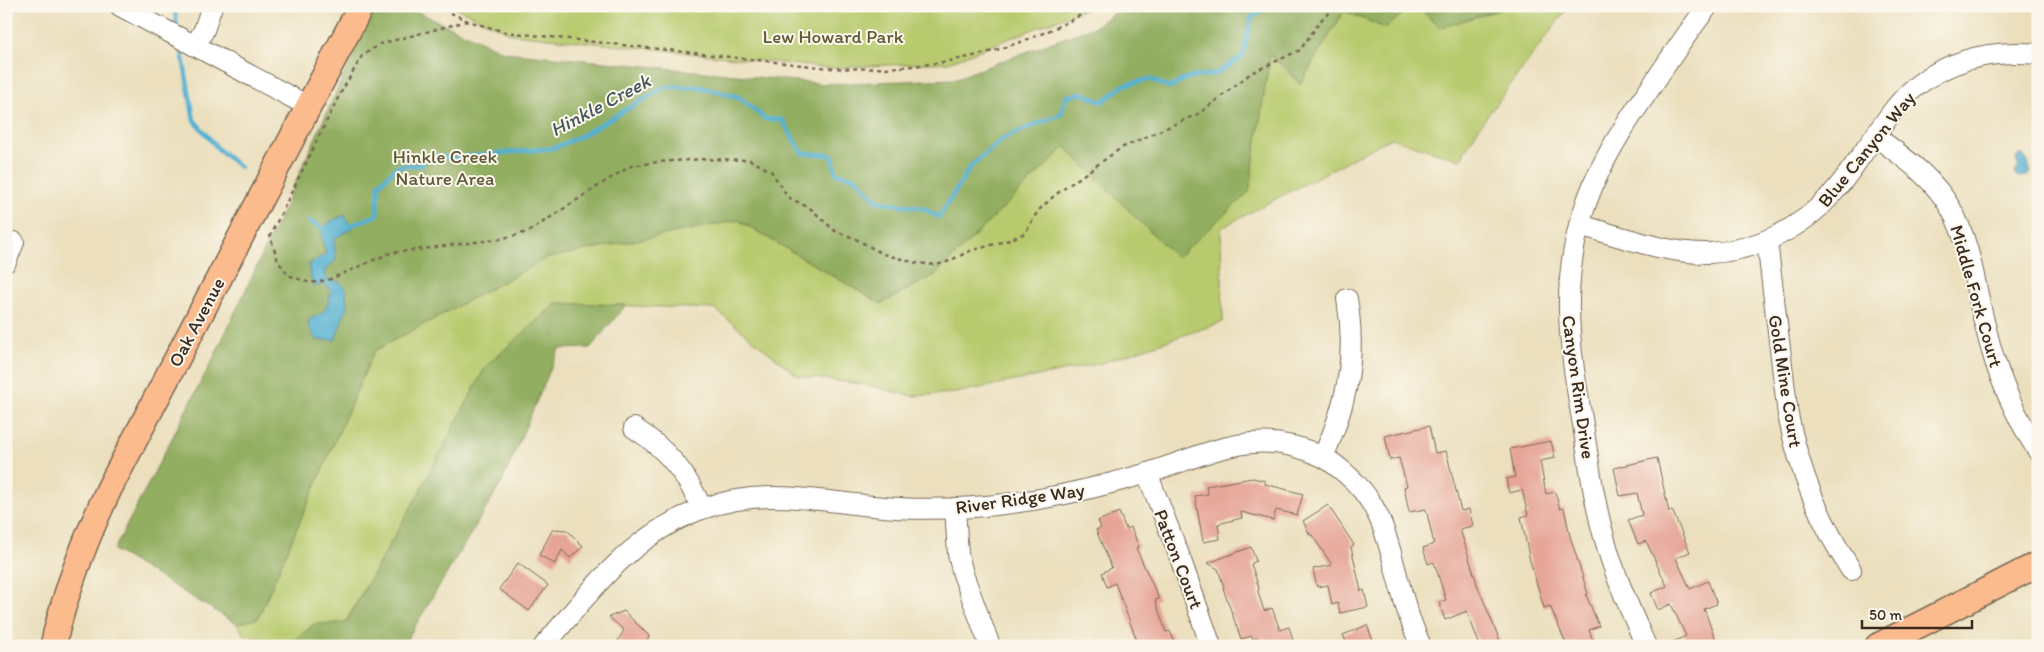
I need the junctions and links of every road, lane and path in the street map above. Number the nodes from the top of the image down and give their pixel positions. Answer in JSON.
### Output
{"nodes":[{"id":1,"x":120,"y":6,"type":"edge"},
{"id":2,"x":212,"y":6,"type":"edge"},
{"id":3,"x":361,"y":6,"type":"edge"},
{"id":4,"x":436,"y":6,"type":"edge"},
{"id":5,"x":1097,"y":6,"type":"edge"},
{"id":6,"x":1336,"y":6,"type":"edge"},
{"id":7,"x":1708,"y":6,"type":"edge"},
{"id":8,"x":468,"y":21,"type":"junction"},
{"id":9,"x":195,"y":46,"type":"junction"},
{"id":10,"x":2038,"y":54,"type":"edge"},
{"id":11,"x":308,"y":106,"type":"junction"},
{"id":12,"x":1875,"y":136,"type":"junction"},
{"id":13,"x":1579,"y":225,"type":"junction"},
{"id":14,"x":1767,"y":241,"type":"junction"},
{"id":15,"x":14,"y":242,"type":"dead end"},
{"id":16,"x":6,"y":262,"type":"edge"},
{"id":17,"x":1347,"y":299,"type":"dead end"},
{"id":18,"x":634,"y":428,"type":"dead end"},
{"id":19,"x":2038,"y":451,"type":"edge"},
{"id":20,"x":1324,"y":457,"type":"junction"},
{"id":21,"x":1147,"y":473,"type":"junction"},
{"id":22,"x":955,"y":508,"type":"junction"},
{"id":23,"x":702,"y":509,"type":"junction"},
{"id":24,"x":2038,"y":564,"type":"edge"},
{"id":25,"x":1852,"y":570,"type":"dead end"},
{"id":26,"x":53,"y":646,"type":"edge"},
{"id":27,"x":544,"y":646,"type":"edge"},
{"id":28,"x":990,"y":646,"type":"edge"},
{"id":29,"x":1211,"y":646,"type":"edge"},
{"id":30,"x":1421,"y":646,"type":"edge"},
{"id":31,"x":1646,"y":646,"type":"edge"},
{"id":32,"x":1878,"y":646,"type":"edge"}],
"edges":[{"from":1,"to":9,"type":"street"},
{"from":2,"to":9,"type":"street"},
{"from":3,"to":11,"type":"main road","name":"Oak Avenue"},
{"from":4,"to":8,"type":"path"},
{"from":5,"to":8,"type":"path"},
{"from":6,"to":8,"type":"path"},
{"from":7,"to":13,"type":"street","name":"Canyon Rim Drive"},
{"from":9,"to":11,"type":"street"},
{"from":10,"to":12,"type":"street","name":"Blue Canyon Way"},
{"from":11,"to":26,"type":"main road","name":"Oak Avenue"},
{"from":12,"to":14,"type":"street","name":"Blue Canyon Way"},
{"from":12,"to":19,"type":"street","name":"Middle Fork Court"},
{"from":13,"to":14,"type":"street","name":"Blue Canyon Way"},
{"from":13,"to":31,"type":"street","name":"Canyon Rim Drive"},
{"from":14,"to":25,"type":"street","name":"Gold Mine Court"},
{"from":15,"to":16,"type":"street"},
{"from":17,"to":20,"type":"street"},
{"from":18,"to":23,"type":"street"},
{"from":20,"to":21,"type":"street","name":"River Ridge Way"},
{"from":20,"to":30,"type":"street","name":"River Ridge Way"},
{"from":21,"to":22,"type":"street","name":"River Ridge Way"},
{"from":21,"to":29,"type":"street","name":"Patton Court"},
{"from":22,"to":23,"type":"street","name":"River Ridge Way"},
{"from":22,"to":28,"type":"street"},
{"from":23,"to":27,"type":"street","name":"River Ridge Way"},
{"from":24,"to":32,"type":"main road"}]}
